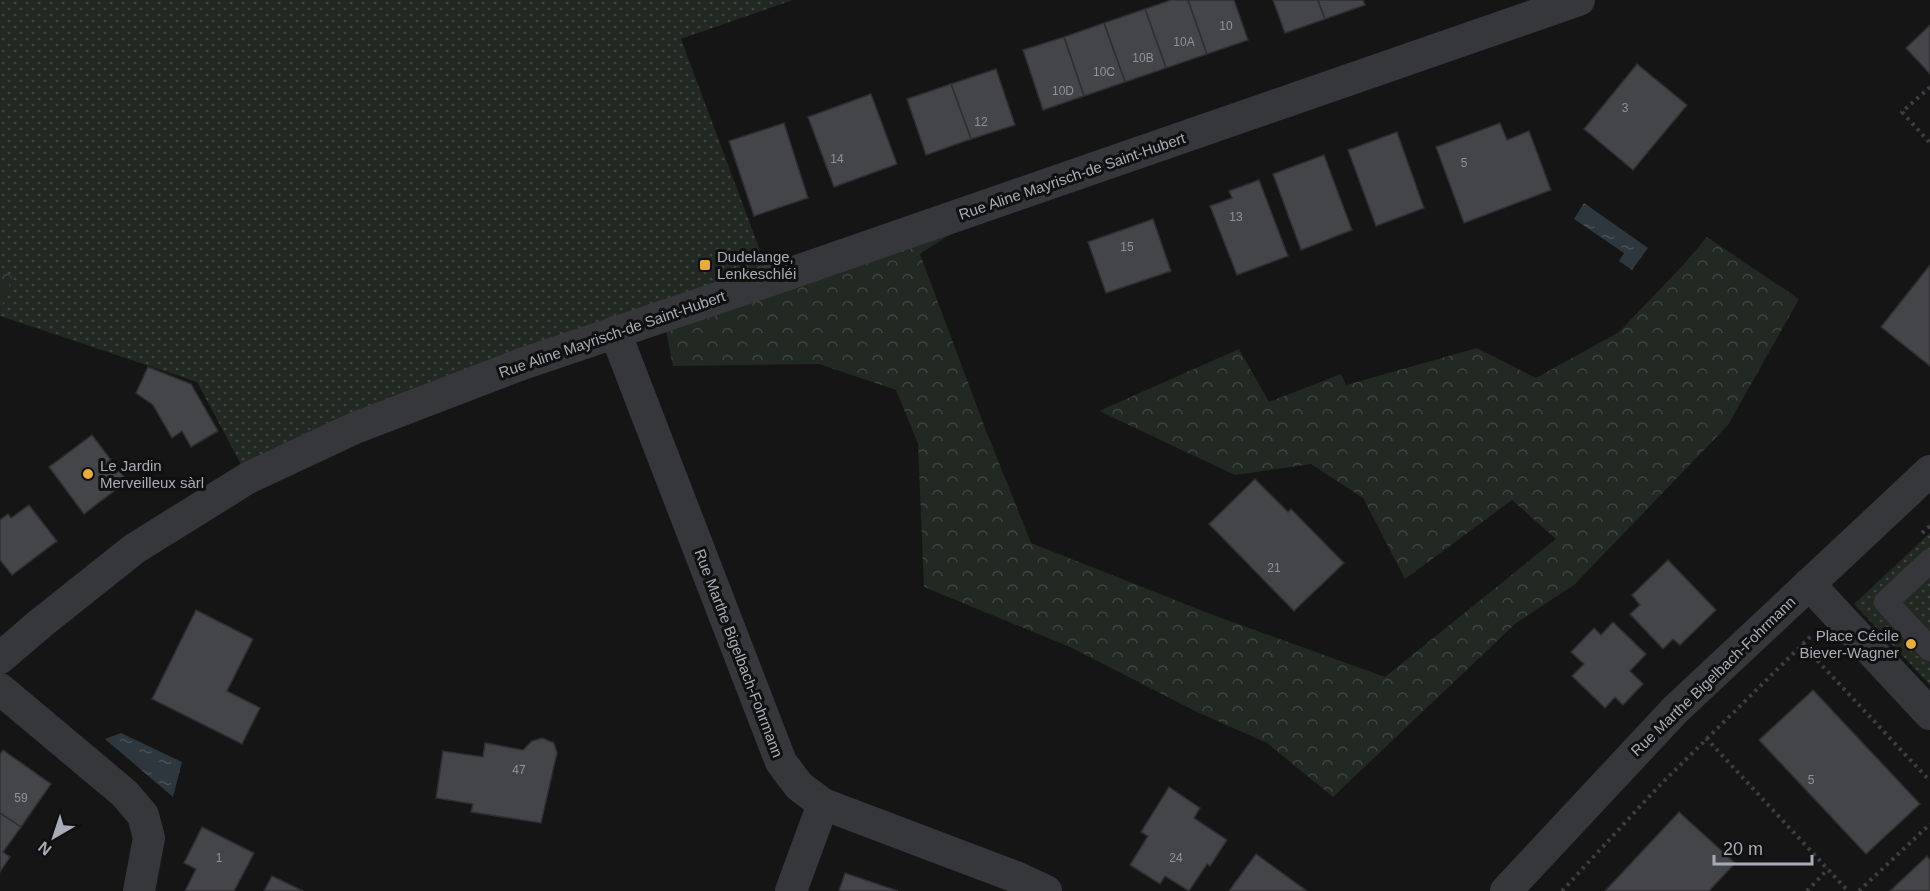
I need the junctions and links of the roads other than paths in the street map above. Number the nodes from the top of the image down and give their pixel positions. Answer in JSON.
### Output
{"nodes":[{"id":1,"x":1579,"y":0,"type":"edge"},
{"id":2,"x":615,"y":332,"type":"junction"},
{"id":3,"x":1930,"y":471,"type":"edge"},
{"id":4,"x":1930,"y":561,"type":"edge"},
{"id":5,"x":1809,"y":584,"type":"junction"},
{"id":6,"x":1930,"y":649,"type":"edge"},
{"id":7,"x":0,"y":658,"type":"edge"},
{"id":8,"x":0,"y":689,"type":"edge"},
{"id":9,"x":1930,"y":714,"type":"edge"},
{"id":10,"x":823,"y":804,"type":"junction"},
{"id":11,"x":139,"y":891,"type":"edge"},
{"id":12,"x":791,"y":891,"type":"edge"},
{"id":13,"x":1046,"y":891,"type":"edge"},
{"id":14,"x":1506,"y":891,"type":"edge"}],
"edges":[{"from":1,"to":2,"type":"street","name":"Rue Aline Mayrisch-de Saint-Hubert"},
{"from":2,"to":7,"type":"street","name":"Rue Aline Mayrisch-de Saint-Hubert"},
{"from":2,"to":10,"type":"street","name":"Rue Marthe Bigelbach-Fohrmann"},
{"from":3,"to":5,"type":"street","name":"Rue Marthe Bigelbach-Fohrmann"},
{"from":4,"to":6,"type":"street"},
{"from":5,"to":9,"type":"street"},
{"from":5,"to":14,"type":"street","name":"Rue Marthe Bigelbach-Fohrmann"},
{"from":8,"to":11,"type":"street"},
{"from":10,"to":12,"type":"street"},
{"from":10,"to":13,"type":"street","name":"Rue Marthe Bigelbach-Fohrmann"}]}
